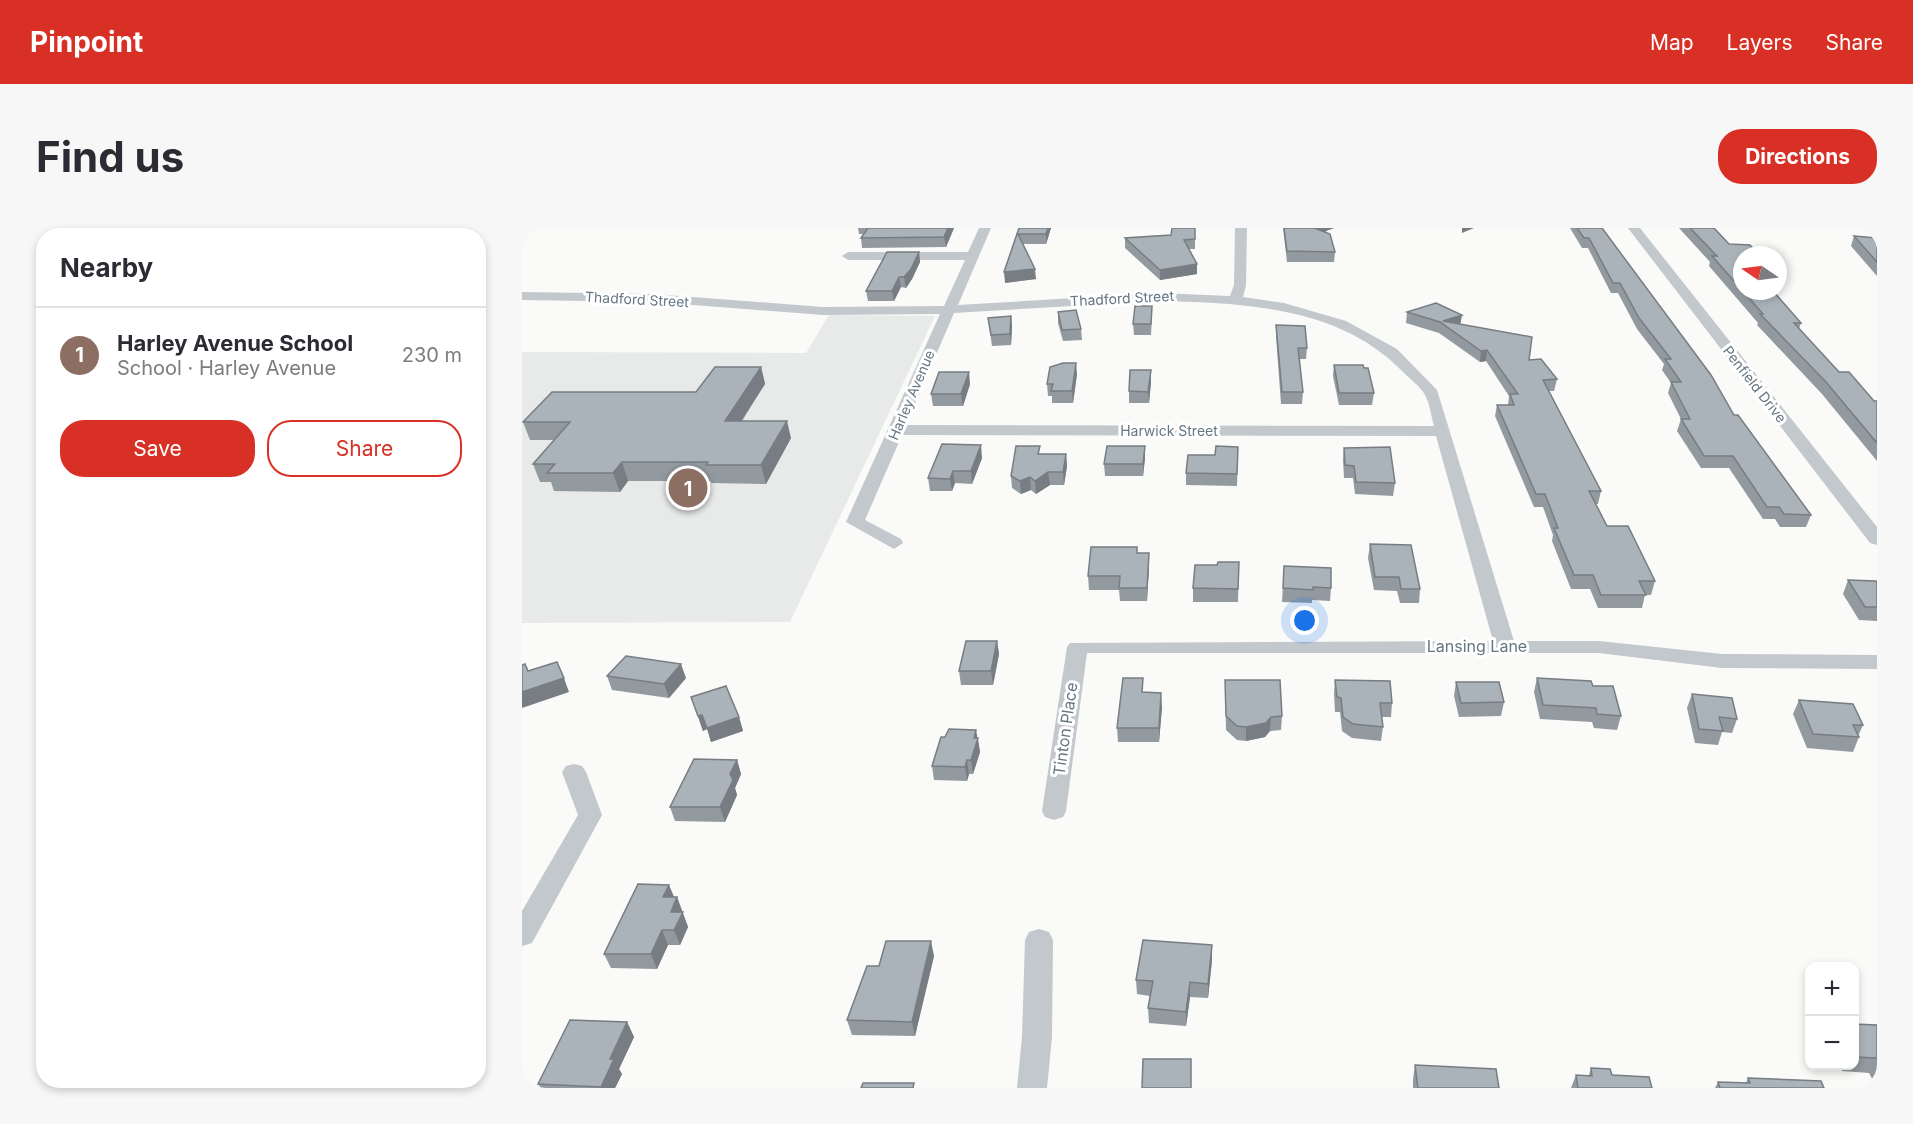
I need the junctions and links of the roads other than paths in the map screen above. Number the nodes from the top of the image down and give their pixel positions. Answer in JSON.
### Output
{"nodes":[{"id":1,"x":985,"y":228,"type":"edge"},
{"id":2,"x":1241,"y":228,"type":"edge"},
{"id":3,"x":1634,"y":228,"type":"edge"},
{"id":4,"x":848,"y":256,"type":"dead end"},
{"id":5,"x":973,"y":256,"type":"junction"},
{"id":6,"x":522,"y":296,"type":"edge"},
{"id":7,"x":1236,"y":299,"type":"junction"},
{"id":8,"x":947,"y":310,"type":"junction"},
{"id":9,"x":897,"y":430,"type":"junction"},
{"id":10,"x":1442,"y":431,"type":"junction"},
{"id":11,"x":1877,"y":539,"type":"edge"},
{"id":12,"x":894,"y":543,"type":"dead end"},
{"id":13,"x":1505,"y":646,"type":"junction"},
{"id":14,"x":1077,"y":647,"type":"joint"},
{"id":15,"x":1877,"y":662,"type":"edge"},
{"id":16,"x":574,"y":772,"type":"dead end"},
{"id":17,"x":1053,"y":811,"type":"dead end"},
{"id":18,"x":522,"y":935,"type":"edge"},
{"id":19,"x":1039,"y":940,"type":"dead end"},
{"id":20,"x":1032,"y":1088,"type":"edge"}],
"edges":[{"from":1,"to":5,"type":"street","name":"Harley Avenue"},
{"from":2,"to":7,"type":"street"},
{"from":3,"to":11,"type":"street","name":"Penfield Drive"},
{"from":4,"to":5,"type":"street"},
{"from":5,"to":8,"type":"street","name":"Harley Avenue"},
{"from":6,"to":8,"type":"street","name":"Thadford Street"},
{"from":7,"to":8,"type":"street","name":"Thadford Street"},
{"from":7,"to":10,"type":"street","name":"Thadford Street"},
{"from":8,"to":9,"type":"street","name":"Harley Avenue"},
{"from":9,"to":10,"type":"street","name":"Harwick Street"},
{"from":9,"to":12,"type":"street","name":"Harley Avenue"},
{"from":10,"to":13,"type":"street","name":"Thadford Street"},
{"from":13,"to":14,"type":"street","name":"Lansing Lane"},
{"from":13,"to":15,"type":"street","name":"Lansing Lane"},
{"from":14,"to":17,"type":"street","name":"Tinton Place"},
{"from":16,"to":18,"type":"street"},
{"from":19,"to":20,"type":"street"}]}
